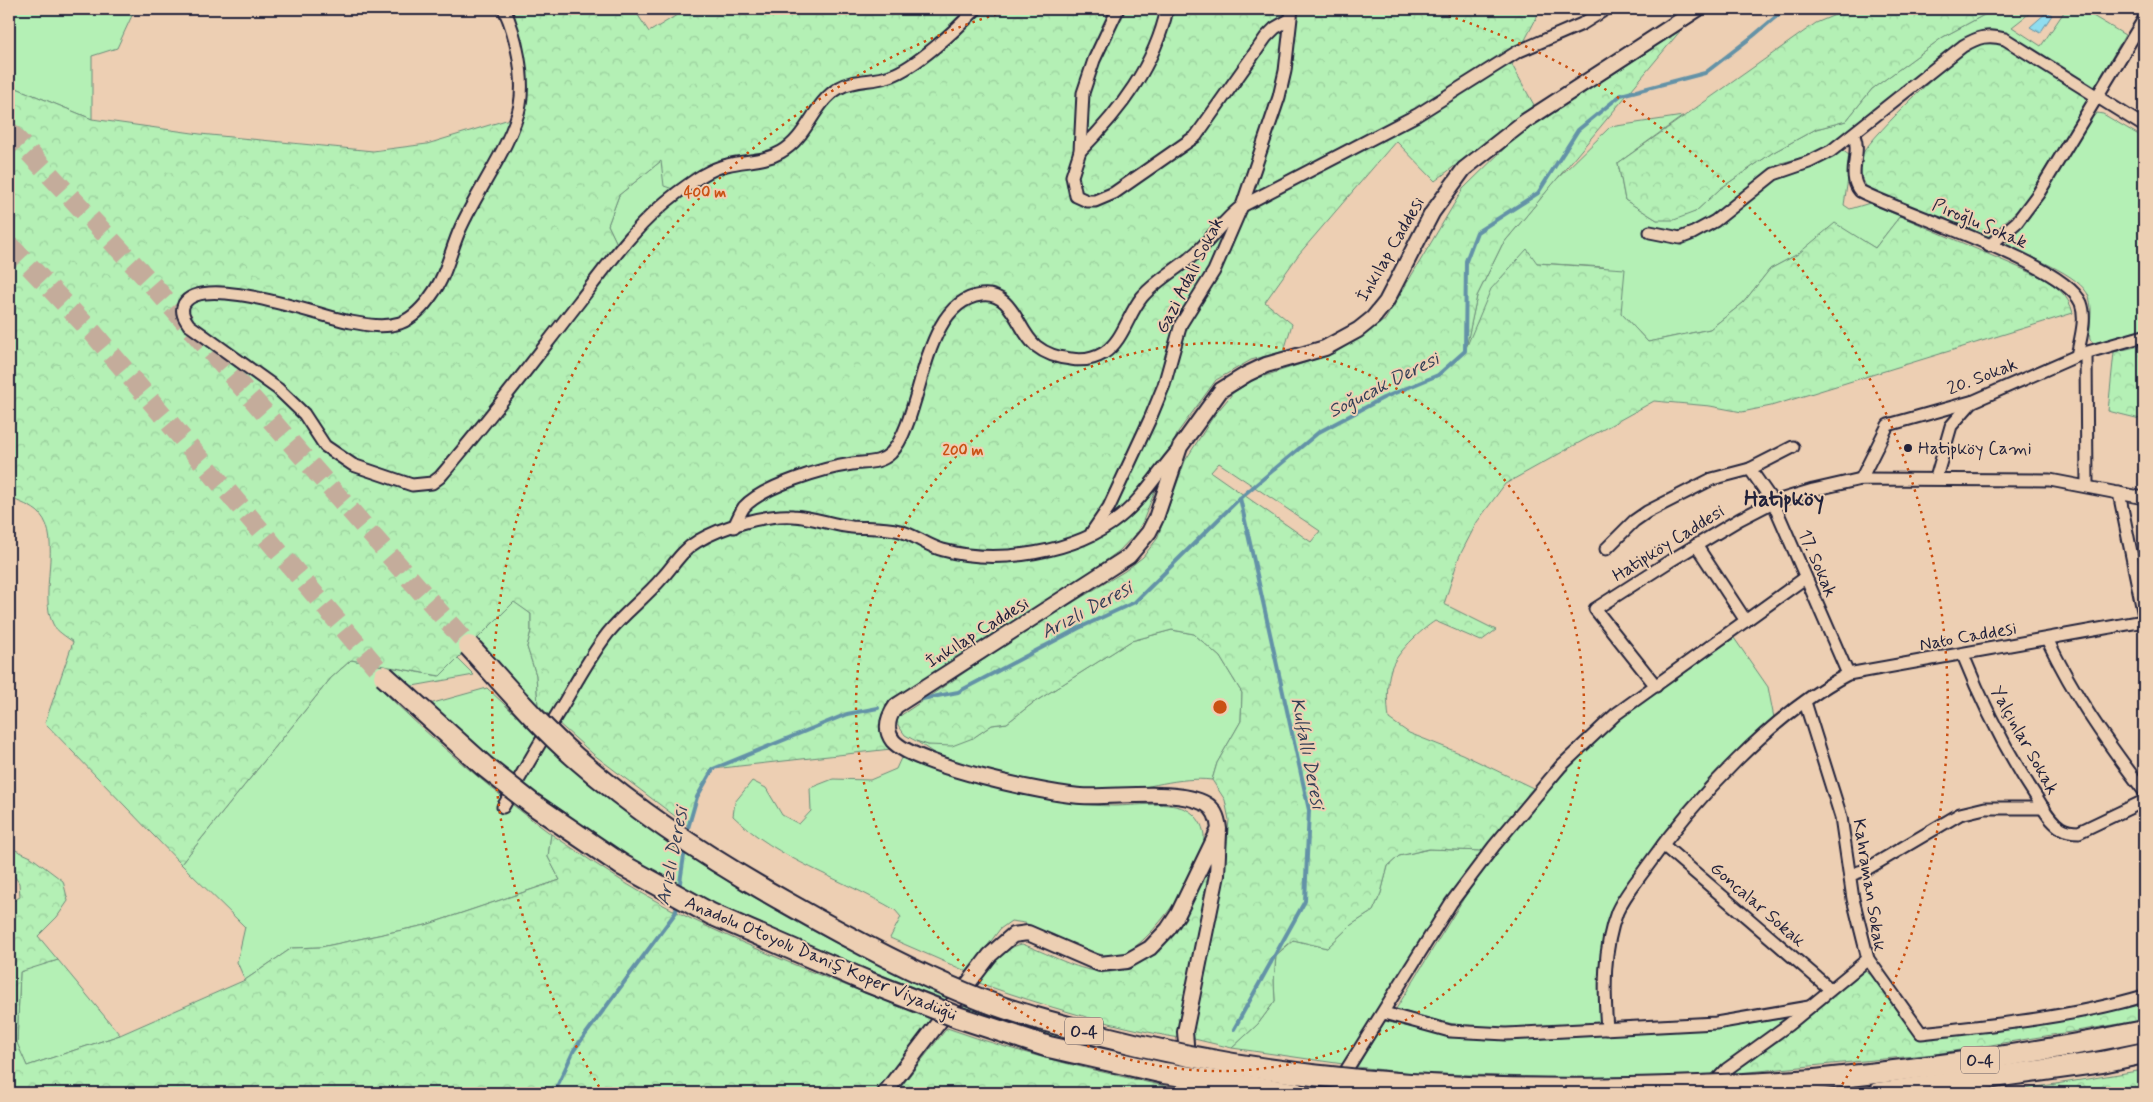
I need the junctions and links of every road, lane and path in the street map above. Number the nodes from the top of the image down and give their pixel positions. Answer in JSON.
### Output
{"nodes":[{"id":1,"x":504,"y":9,"type":"edge"},
{"id":2,"x":976,"y":9,"type":"edge"},
{"id":3,"x":1118,"y":9,"type":"edge"},
{"id":4,"x":1167,"y":9,"type":"edge"},
{"id":5,"x":1606,"y":9,"type":"edge"},
{"id":6,"x":1698,"y":9,"type":"edge"},
{"id":7,"x":1291,"y":14,"type":"edge"},
{"id":8,"x":2144,"y":19,"type":"edge"},
{"id":9,"x":2096,"y":98,"type":"junction"},
{"id":10,"x":2144,"y":126,"type":"edge"},
{"id":11,"x":1854,"y":136,"type":"junction"},
{"id":12,"x":1080,"y":151,"type":"junction"},
{"id":13,"x":1242,"y":206,"type":"junction"},
{"id":14,"x":1650,"y":232,"type":"dead end"},
{"id":15,"x":1989,"y":246,"type":"junction"},
{"id":16,"x":2144,"y":336,"type":"edge"},
{"id":17,"x":2082,"y":354,"type":"junction"},
{"id":18,"x":1974,"y":401,"type":"junction"},
{"id":19,"x":1180,"y":447,"type":"junction"},
{"id":20,"x":1793,"y":447,"type":"dead end"},
{"id":21,"x":1750,"y":469,"type":"junction"},
{"id":22,"x":1936,"y":478,"type":"junction"},
{"id":23,"x":1861,"y":479,"type":"junction"},
{"id":24,"x":2087,"y":486,"type":"junction"},
{"id":25,"x":2119,"y":493,"type":"junction"},
{"id":26,"x":2144,"y":498,"type":"edge"},
{"id":27,"x":1773,"y":502,"type":"junction"},
{"id":28,"x":734,"y":527,"type":"junction"},
{"id":29,"x":1090,"y":536,"type":"junction"},
{"id":30,"x":1696,"y":545,"type":"junction"},
{"id":31,"x":1606,"y":549,"type":"dead end"},
{"id":32,"x":1805,"y":578,"type":"junction"},
{"id":33,"x":2144,"y":616,"type":"edge"},
{"id":34,"x":1746,"y":621,"type":"junction"},
{"id":35,"x":2144,"y":621,"type":"edge"},
{"id":36,"x":2047,"y":640,"type":"junction"},
{"id":37,"x":469,"y":646,"type":"tunnel mouth"},
{"id":38,"x":1962,"y":655,"type":"junction"},
{"id":39,"x":1848,"y":674,"type":"junction"},
{"id":40,"x":384,"y":676,"type":"tunnel mouth"},
{"id":41,"x":1656,"y":686,"type":"junction"},
{"id":42,"x":1805,"y":702,"type":"junction"},
{"id":43,"x":2144,"y":791,"type":"edge"},
{"id":44,"x":2144,"y":801,"type":"edge"},
{"id":45,"x":503,"y":807,"type":"dead end"},
{"id":46,"x":2044,"y":808,"type":"junction"},
{"id":47,"x":1219,"y":830,"type":"junction"},
{"id":48,"x":1663,"y":845,"type":"junction"},
{"id":49,"x":1850,"y":875,"type":"junction"},
{"id":50,"x":1868,"y":958,"type":"junction"},
{"id":51,"x":1830,"y":989,"type":"junction"},
{"id":52,"x":2144,"y":996,"type":"edge"},
{"id":53,"x":1810,"y":1006,"type":"junction"},
{"id":54,"x":1384,"y":1013,"type":"junction"},
{"id":55,"x":1607,"y":1029,"type":"junction"},
{"id":56,"x":2144,"y":1031,"type":"edge"},
{"id":57,"x":2144,"y":1053,"type":"edge"},
{"id":58,"x":885,"y":1093,"type":"edge"},
{"id":59,"x":1196,"y":1093,"type":"edge"},
{"id":60,"x":1294,"y":1093,"type":"edge"},
{"id":61,"x":1332,"y":1093,"type":"edge"},
{"id":62,"x":1706,"y":1093,"type":"edge"},
{"id":63,"x":1879,"y":1093,"type":"edge"}],
"edges":[{"from":1,"to":2,"type":"street"},
{"from":3,"to":12,"type":"street"},
{"from":4,"to":12,"type":"street"},
{"from":5,"to":13,"type":"street"},
{"from":6,"to":19,"type":"street","name":"İnkılap Caddesi"},
{"from":7,"to":12,"type":"street","name":"Gazi Adalı Sokak"},
{"from":7,"to":13,"type":"street","name":"Gazi Adalı Sokak"},
{"from":8,"to":9,"type":"street"},
{"from":9,"to":10,"type":"street"},
{"from":9,"to":11,"type":"street"},
{"from":9,"to":15,"type":"street"},
{"from":11,"to":14,"type":"street"},
{"from":11,"to":15,"type":"street","name":"Pıroğlu Sokak"},
{"from":13,"to":28,"type":"street"},
{"from":13,"to":29,"type":"street","name":"Gazi Adalı Sokak"},
{"from":15,"to":17,"type":"street","name":"Pıroğlu Sokak"},
{"from":16,"to":17,"type":"street","name":"20. Sokak"},
{"from":17,"to":18,"type":"street","name":"20. Sokak"},
{"from":17,"to":24,"type":"street","name":"Pıroğlu Sokak"},
{"from":18,"to":22,"type":"street"},
{"from":18,"to":23,"type":"street","name":"20. Sokak"},
{"from":19,"to":29,"type":"street"},
{"from":19,"to":47,"type":"street","name":"İnkılap Caddesi"},
{"from":20,"to":21,"type":"street"},
{"from":21,"to":27,"type":"street","name":"17. Sokak"},
{"from":21,"to":31,"type":"street"},
{"from":22,"to":23,"type":"street","name":"Hatipköy Caddesi"},
{"from":22,"to":24,"type":"street","name":"Hatipköy Caddesi"},
{"from":23,"to":27,"type":"street","name":"Hatipköy Caddesi"},
{"from":24,"to":25,"type":"street","name":"Hatipköy Caddesi"},
{"from":25,"to":26,"type":"street","name":"Hatipköy Caddesi"},
{"from":25,"to":33,"type":"street"},
{"from":27,"to":30,"type":"street","name":"Hatipköy Caddesi"},
{"from":27,"to":32,"type":"street","name":"17. Sokak"},
{"from":28,"to":29,"type":"street"},
{"from":28,"to":45,"type":"street"},
{"from":30,"to":34,"type":"street"},
{"from":30,"to":41,"type":"street","name":"Hatipköy Caddesi"},
{"from":32,"to":34,"type":"street"},
{"from":32,"to":39,"type":"street","name":"17. Sokak"},
{"from":34,"to":41,"type":"street"},
{"from":35,"to":36,"type":"street","name":"Nato Caddesi"},
{"from":36,"to":38,"type":"street","name":"Nato Caddesi"},
{"from":36,"to":43,"type":"street"},
{"from":37,"to":56,"type":"highway","name":"Anadolu Otoyolu Daniş Koper Viyadüğü","number":"O-4","bridge":true},
{"from":38,"to":39,"type":"street","name":"Nato Caddesi"},
{"from":38,"to":46,"type":"street","name":"Yalçınlar Sokak"},
{"from":39,"to":42,"type":"street","name":"Nato Caddesi"},
{"from":40,"to":60,"type":"highway","name":"Anadolu Otoyolu Daniş Koper Viyadüğü","number":"O-4","bridge":true},
{"from":41,"to":54,"type":"street"},
{"from":42,"to":48,"type":"street","name":"Nato Caddesi"},
{"from":42,"to":49,"type":"street","name":"Kahraman Sokak"},
{"from":44,"to":46,"type":"street","name":"Yalçınlar Sokak"},
{"from":46,"to":49,"type":"street"},
{"from":47,"to":58,"type":"street"},
{"from":47,"to":59,"type":"street"},
{"from":48,"to":51,"type":"street","name":"Goncalar Sokak"},
{"from":48,"to":55,"type":"street","name":"Nato Caddesi"},
{"from":49,"to":50,"type":"street","name":"Kahraman Sokak"},
{"from":50,"to":51,"type":"street","name":"Kahraman Sokak"},
{"from":50,"to":52,"type":"street"},
{"from":51,"to":53,"type":"street","name":"Kahraman Sokak"},
{"from":53,"to":55,"type":"street"},
{"from":53,"to":62,"type":"street","name":"Kahraman Sokak"},
{"from":54,"to":55,"type":"street"},
{"from":54,"to":61,"type":"street"},
{"from":57,"to":63,"type":"highway","number":"O-4"}]}
